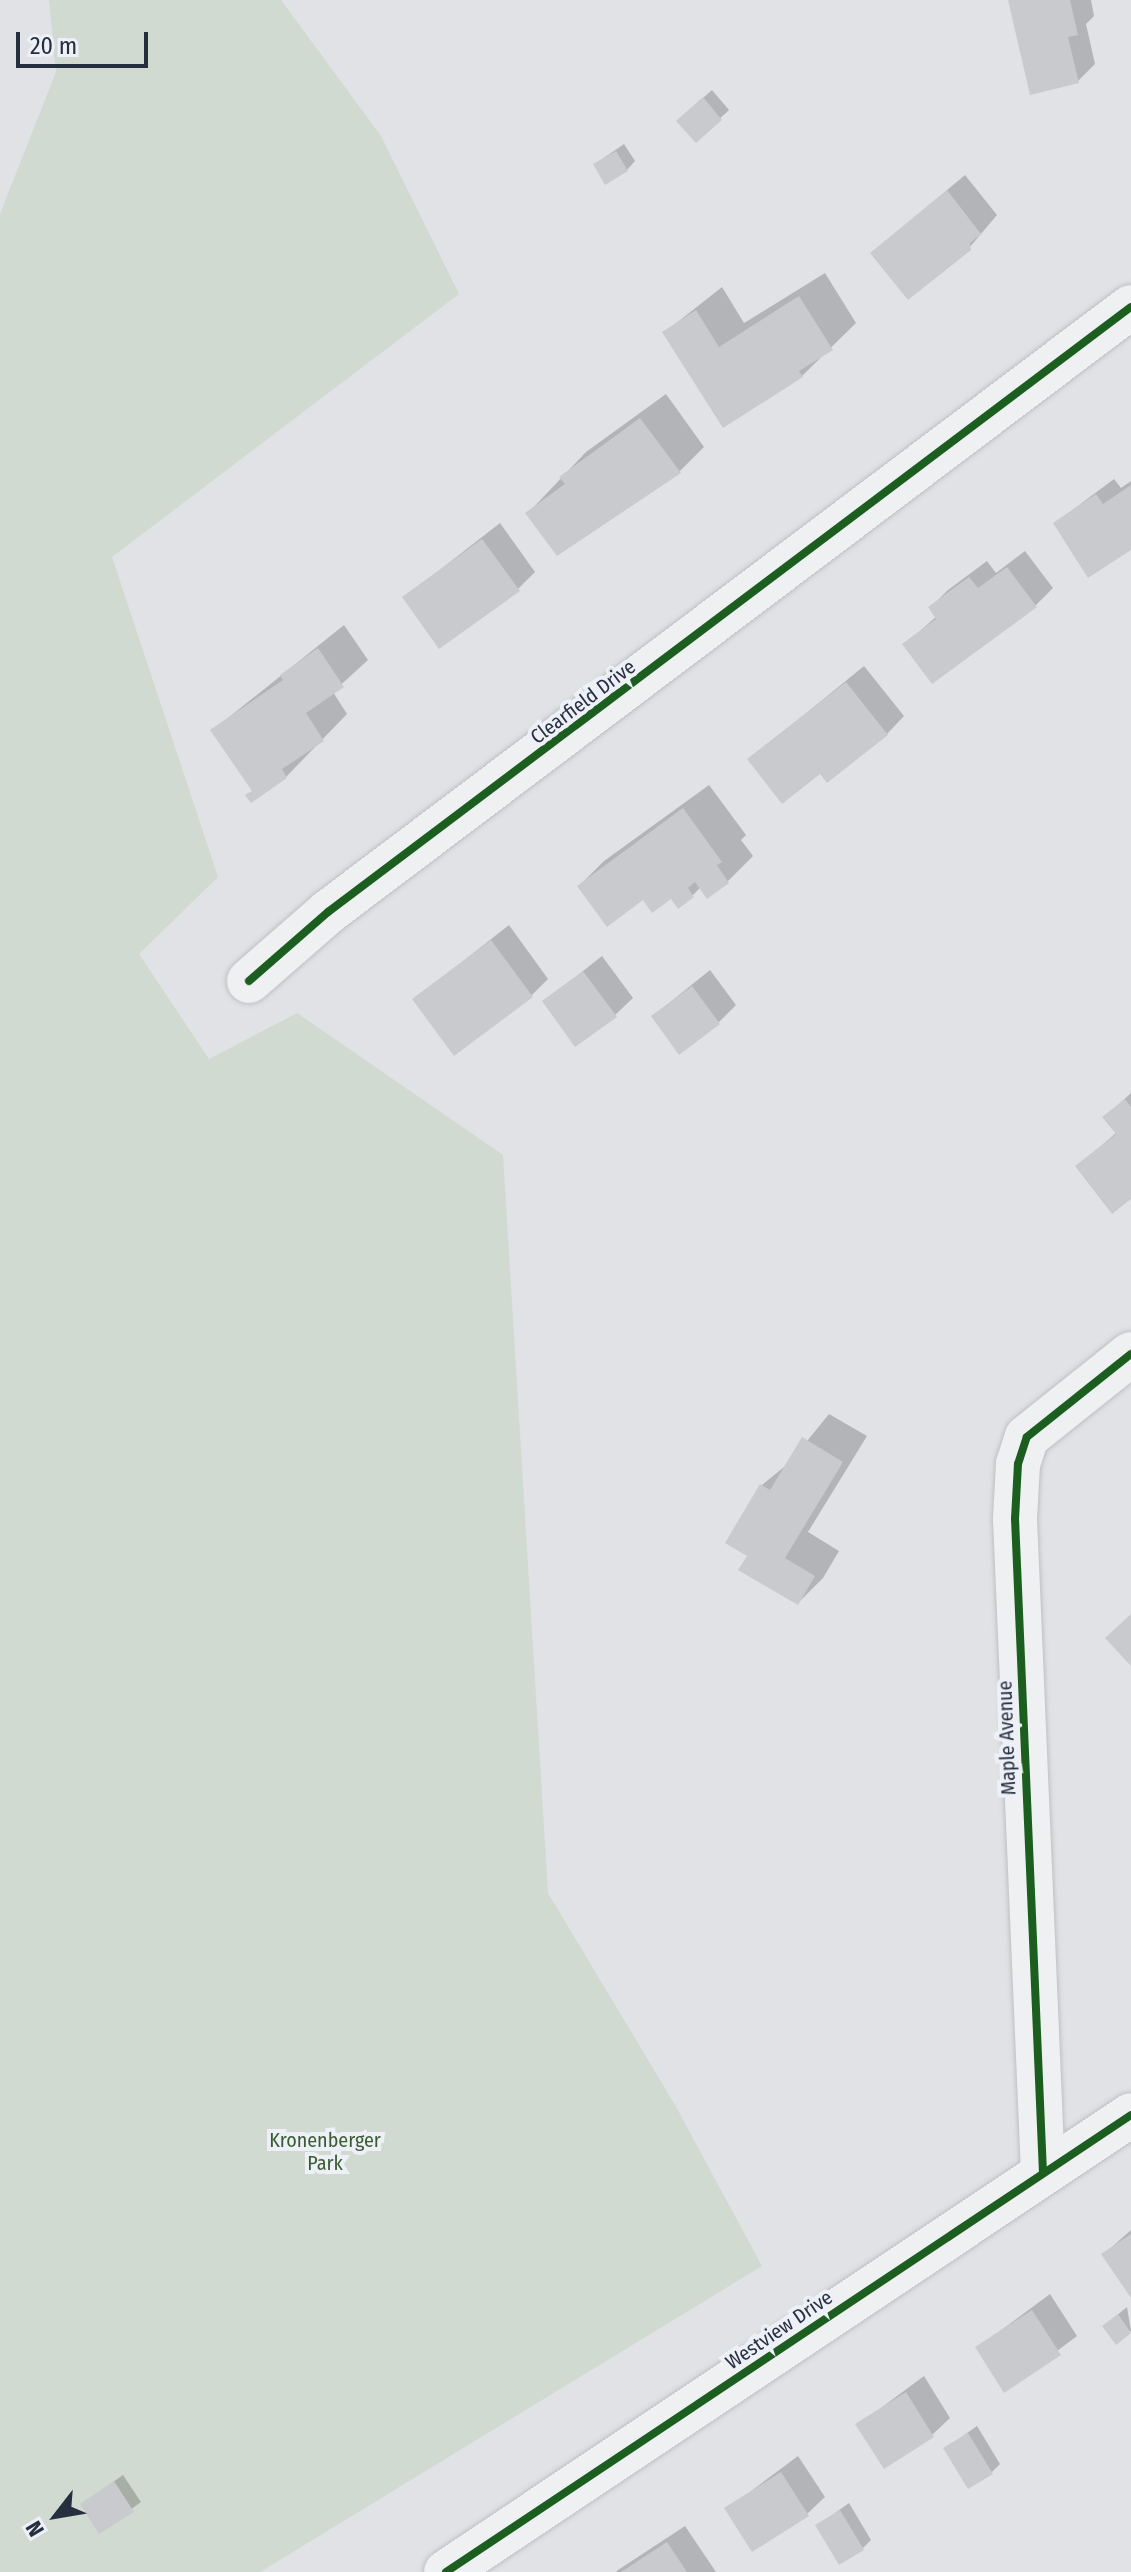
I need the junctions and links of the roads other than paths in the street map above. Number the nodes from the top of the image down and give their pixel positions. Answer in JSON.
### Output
{"nodes":[{"id":1,"x":1131,"y":307,"type":"edge"},
{"id":2,"x":249,"y":981,"type":"dead end"},
{"id":3,"x":1131,"y":1354,"type":"edge"},
{"id":4,"x":1131,"y":2115,"type":"edge"},
{"id":5,"x":1043,"y":2173,"type":"junction"},
{"id":6,"x":446,"y":2572,"type":"edge"}],
"edges":[{"from":1,"to":2,"type":"street","name":"Clearfield Drive"},
{"from":3,"to":5,"type":"street","name":"Maple Avenue"},
{"from":4,"to":5,"type":"street","name":"Westview Drive"},
{"from":5,"to":6,"type":"street","name":"Westview Drive"}]}
